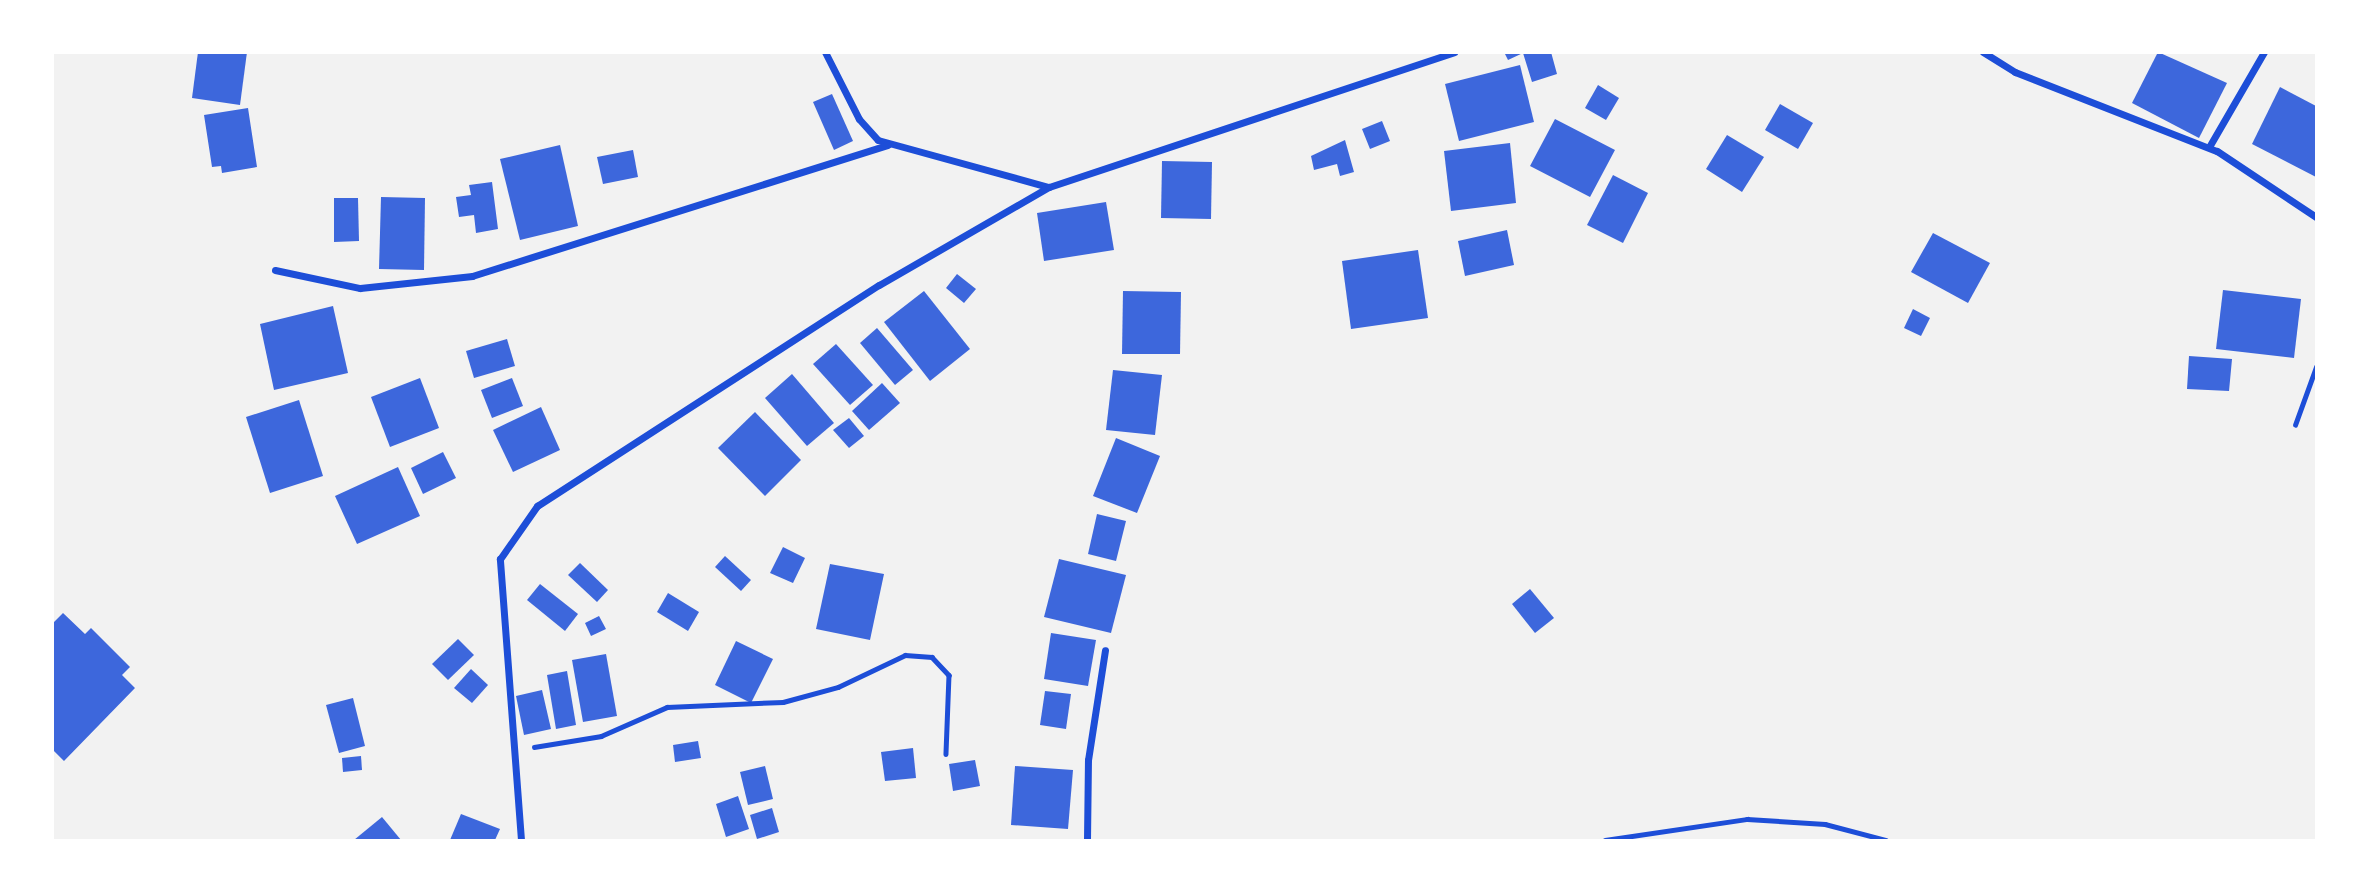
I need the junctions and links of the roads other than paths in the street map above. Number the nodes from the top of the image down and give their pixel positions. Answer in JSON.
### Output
{"nodes":[{"id":1,"x":825,"y":52,"type":"edge"},
{"id":2,"x":1454,"y":52,"type":"edge"},
{"id":3,"x":1983,"y":52,"type":"edge"},
{"id":4,"x":2264,"y":52,"type":"edge"},
{"id":5,"x":888,"y":145,"type":"junction"},
{"id":6,"x":2208,"y":148,"type":"junction"},
{"id":7,"x":1049,"y":187,"type":"junction"},
{"id":8,"x":2316,"y":217,"type":"edge"},
{"id":9,"x":275,"y":270,"type":"dead end"},
{"id":10,"x":1105,"y":650,"type":"dead end"},
{"id":11,"x":521,"y":841,"type":"edge"},
{"id":12,"x":1087,"y":841,"type":"edge"}],
"edges":[{"from":1,"to":5,"type":"street"},
{"from":2,"to":7,"type":"street"},
{"from":3,"to":6,"type":"street"},
{"from":4,"to":6,"type":"street"},
{"from":5,"to":7,"type":"street"},
{"from":5,"to":9,"type":"street"},
{"from":6,"to":8,"type":"street"},
{"from":7,"to":11,"type":"street"},
{"from":10,"to":12,"type":"street"}]}
